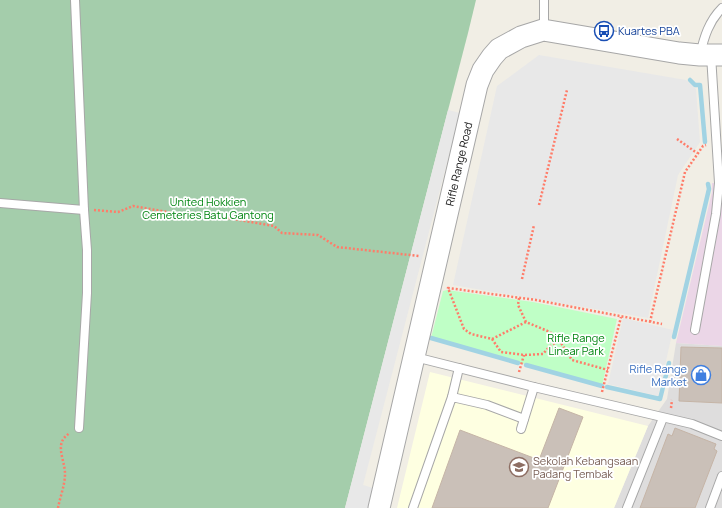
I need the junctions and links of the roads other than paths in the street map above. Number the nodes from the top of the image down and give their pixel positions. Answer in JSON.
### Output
{"nodes":[{"id":1,"x":75,"y":0,"type":"edge"},
{"id":2,"x":544,"y":0,"type":"edge"},
{"id":3,"x":722,"y":8,"type":"edge"},
{"id":4,"x":544,"y":30,"type":"junction"},
{"id":5,"x":711,"y":55,"type":"edge"},
{"id":6,"x":0,"y":203,"type":"edge"},
{"id":7,"x":719,"y":209,"type":"edge"},
{"id":8,"x":84,"y":210,"type":"junction"},
{"id":9,"x":695,"y":330,"type":"dead end"},
{"id":10,"x":414,"y":357,"type":"junction"},
{"id":11,"x":459,"y":368,"type":"junction"},
{"id":12,"x":534,"y":387,"type":"junction"},
{"id":13,"x":452,"y":397,"type":"junction"},
{"id":14,"x":663,"y":418,"type":"junction"},
{"id":15,"x":524,"y":419,"type":"junction"},
{"id":16,"x":79,"y":428,"type":"road end"},
{"id":17,"x":521,"y":429,"type":"dead end"},
{"id":18,"x":722,"y":436,"type":"edge"},
{"id":19,"x":722,"y":476,"type":"edge"},
{"id":20,"x":379,"y":508,"type":"edge"},
{"id":21,"x":413,"y":508,"type":"edge"},
{"id":22,"x":627,"y":508,"type":"edge"},
{"id":23,"x":710,"y":508,"type":"edge"}],
"edges":[{"from":1,"to":8,"type":"lane"},
{"from":2,"to":4,"type":"lane"},
{"from":3,"to":5,"type":"lane"},
{"from":4,"to":5,"type":"street","name":"Rifle Range Road"},
{"from":4,"to":10,"type":"street","name":"Rifle Range Road"},
{"from":5,"to":7,"type":"lane"},
{"from":6,"to":8,"type":"lane"},
{"from":7,"to":9,"type":"lane"},
{"from":8,"to":16,"type":"lane"},
{"from":10,"to":11,"type":"lane"},
{"from":10,"to":20,"type":"street","name":"Rifle Range Road"},
{"from":11,"to":12,"type":"lane"},
{"from":11,"to":13,"type":"lane"},
{"from":12,"to":14,"type":"lane"},
{"from":12,"to":15,"type":"lane"},
{"from":13,"to":15,"type":"lane"},
{"from":13,"to":21,"type":"lane"},
{"from":14,"to":18,"type":"lane"},
{"from":14,"to":22,"type":"lane"},
{"from":15,"to":17,"type":"lane"},
{"from":19,"to":23,"type":"lane"}]}
